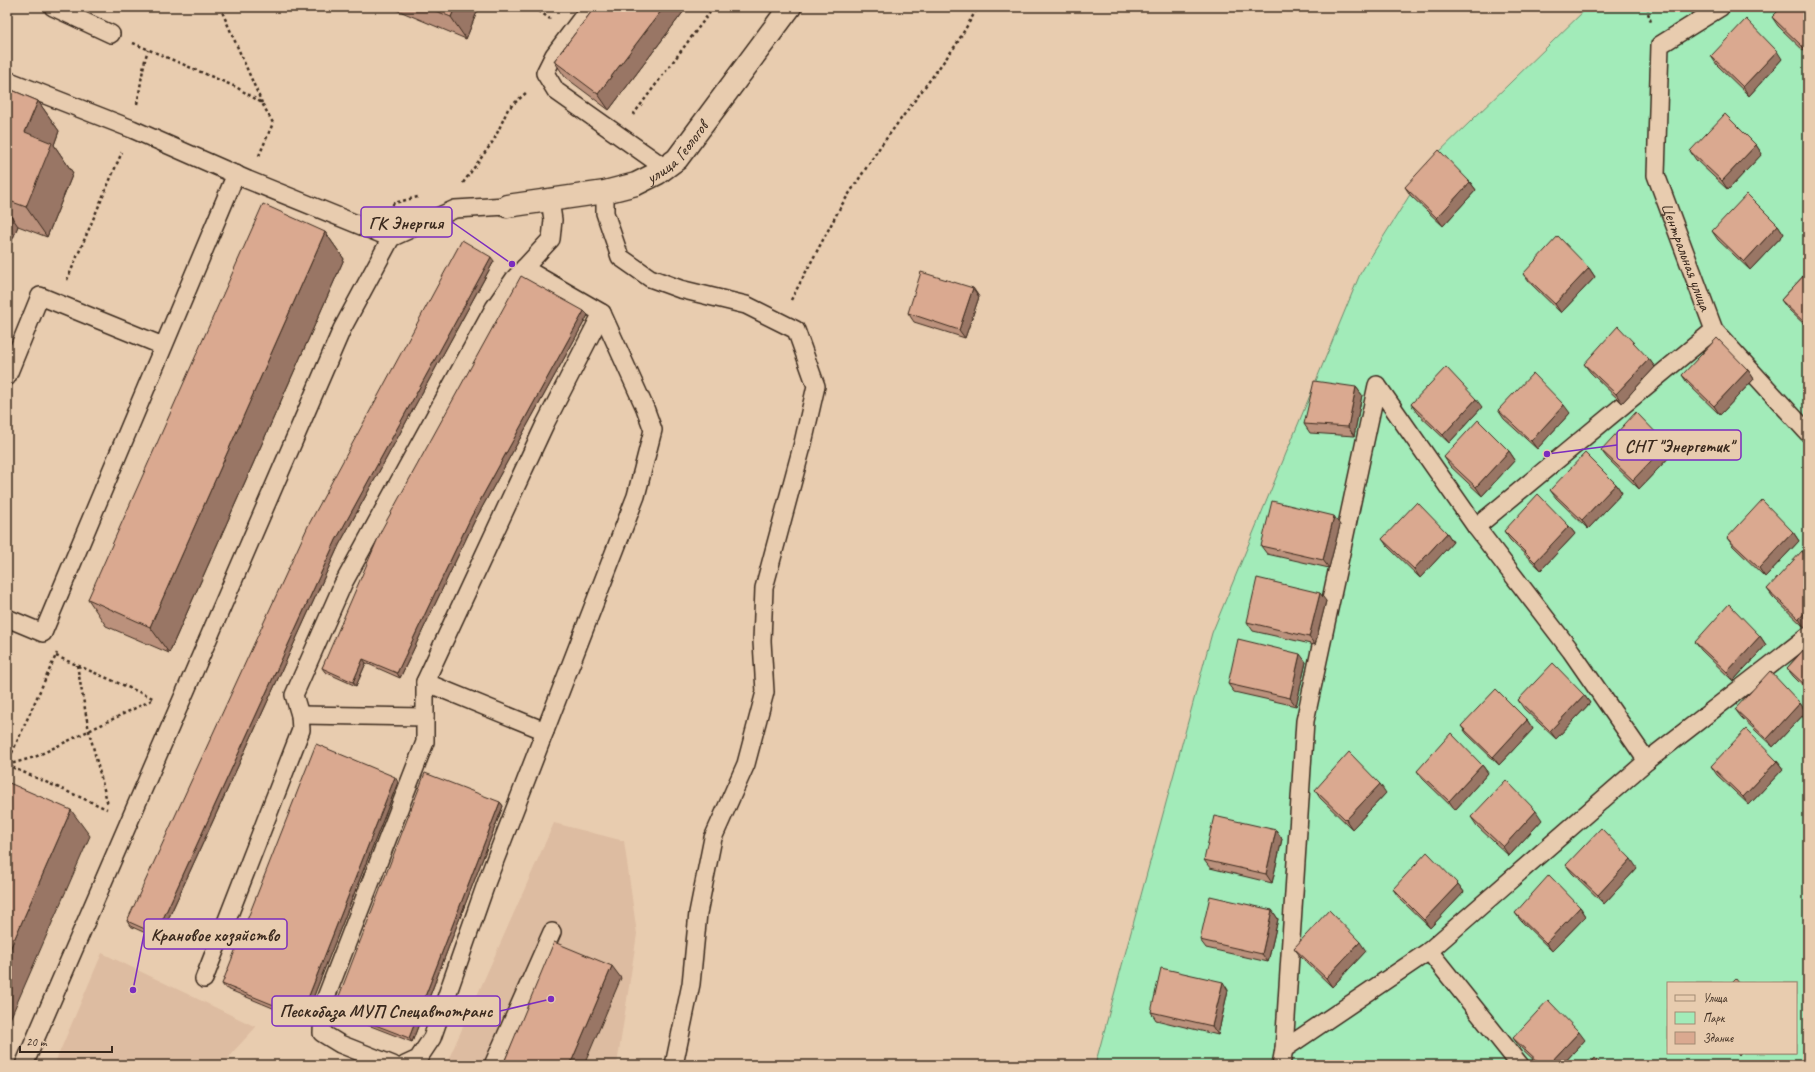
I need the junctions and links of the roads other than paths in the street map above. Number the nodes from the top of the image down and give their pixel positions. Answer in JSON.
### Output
{"nodes":[{"id":1,"x":53,"y":7,"type":"edge"},
{"id":2,"x":590,"y":7,"type":"edge"},
{"id":3,"x":790,"y":7,"type":"edge"},
{"id":4,"x":1721,"y":7,"type":"edge"},
{"id":5,"x":111,"y":34,"type":"road end"},
{"id":6,"x":7,"y":80,"type":"edge"},
{"id":7,"x":665,"y":168,"type":"junction"},
{"id":8,"x":242,"y":177,"type":"junction"},
{"id":9,"x":605,"y":192,"type":"junction"},
{"id":10,"x":550,"y":200,"type":"junction"},
{"id":11,"x":507,"y":206,"type":"joint"},
{"id":12,"x":391,"y":238,"type":"junction"},
{"id":13,"x":524,"y":268,"type":"junction"},
{"id":14,"x":602,"y":313,"type":"junction"},
{"id":15,"x":1714,"y":330,"type":"junction"},
{"id":16,"x":163,"y":346,"type":"junction"},
{"id":17,"x":7,"y":377,"type":"edge"},
{"id":18,"x":1808,"y":433,"type":"edge"},
{"id":19,"x":1476,"y":527,"type":"junction"},
{"id":20,"x":7,"y":618,"type":"edge"},
{"id":21,"x":1808,"y":636,"type":"edge"},
{"id":22,"x":425,"y":682,"type":"junction"},
{"id":23,"x":300,"y":715,"type":"junction"},
{"id":24,"x":425,"y":717,"type":"junction"},
{"id":25,"x":545,"y":731,"type":"junction"},
{"id":26,"x":1647,"y":761,"type":"junction"},
{"id":27,"x":552,"y":932,"type":"dead end"},
{"id":28,"x":1429,"y":951,"type":"junction"},
{"id":29,"x":204,"y":979,"type":"dead end"},
{"id":30,"x":1282,"y":1057,"type":"edge"},
{"id":31,"x":24,"y":1065,"type":"edge"},
{"id":32,"x":393,"y":1065,"type":"edge"},
{"id":33,"x":405,"y":1065,"type":"edge"},
{"id":34,"x":493,"y":1065,"type":"edge"},
{"id":35,"x":674,"y":1065,"type":"edge"},
{"id":36,"x":1520,"y":1065,"type":"edge"}],
"edges":[{"from":1,"to":5,"type":"lane"},
{"from":2,"to":7,"type":"lane"},
{"from":3,"to":7,"type":"street","name":"улица Геологов"},
{"from":4,"to":15,"type":"lane","name":"Центральная улица"},
{"from":6,"to":8,"type":"lane"},
{"from":7,"to":9,"type":"street","name":"улица Геологов"},
{"from":8,"to":12,"type":"lane"},
{"from":8,"to":16,"type":"lane"},
{"from":9,"to":10,"type":"street","name":"улица Геологов"},
{"from":9,"to":35,"type":"lane"},
{"from":10,"to":11,"type":"street","name":"улица Геологов"},
{"from":10,"to":13,"type":"lane"},
{"from":11,"to":12,"type":"lane"},
{"from":12,"to":31,"type":"lane"},
{"from":13,"to":14,"type":"lane"},
{"from":13,"to":23,"type":"lane"},
{"from":14,"to":22,"type":"lane"},
{"from":14,"to":25,"type":"lane"},
{"from":15,"to":18,"type":"lane","name":"Центральная улица"},
{"from":15,"to":19,"type":"lane"},
{"from":16,"to":17,"type":"lane"},
{"from":16,"to":20,"type":"lane"},
{"from":19,"to":26,"type":"lane"},
{"from":19,"to":30,"type":"lane"},
{"from":21,"to":26,"type":"lane"},
{"from":22,"to":24,"type":"lane"},
{"from":22,"to":25,"type":"lane"},
{"from":23,"to":24,"type":"lane"},
{"from":23,"to":29,"type":"lane"},
{"from":24,"to":32,"type":"lane"},
{"from":25,"to":33,"type":"lane"},
{"from":26,"to":28,"type":"lane"},
{"from":27,"to":34,"type":"lane"},
{"from":28,"to":30,"type":"lane"},
{"from":28,"to":36,"type":"lane"}]}
